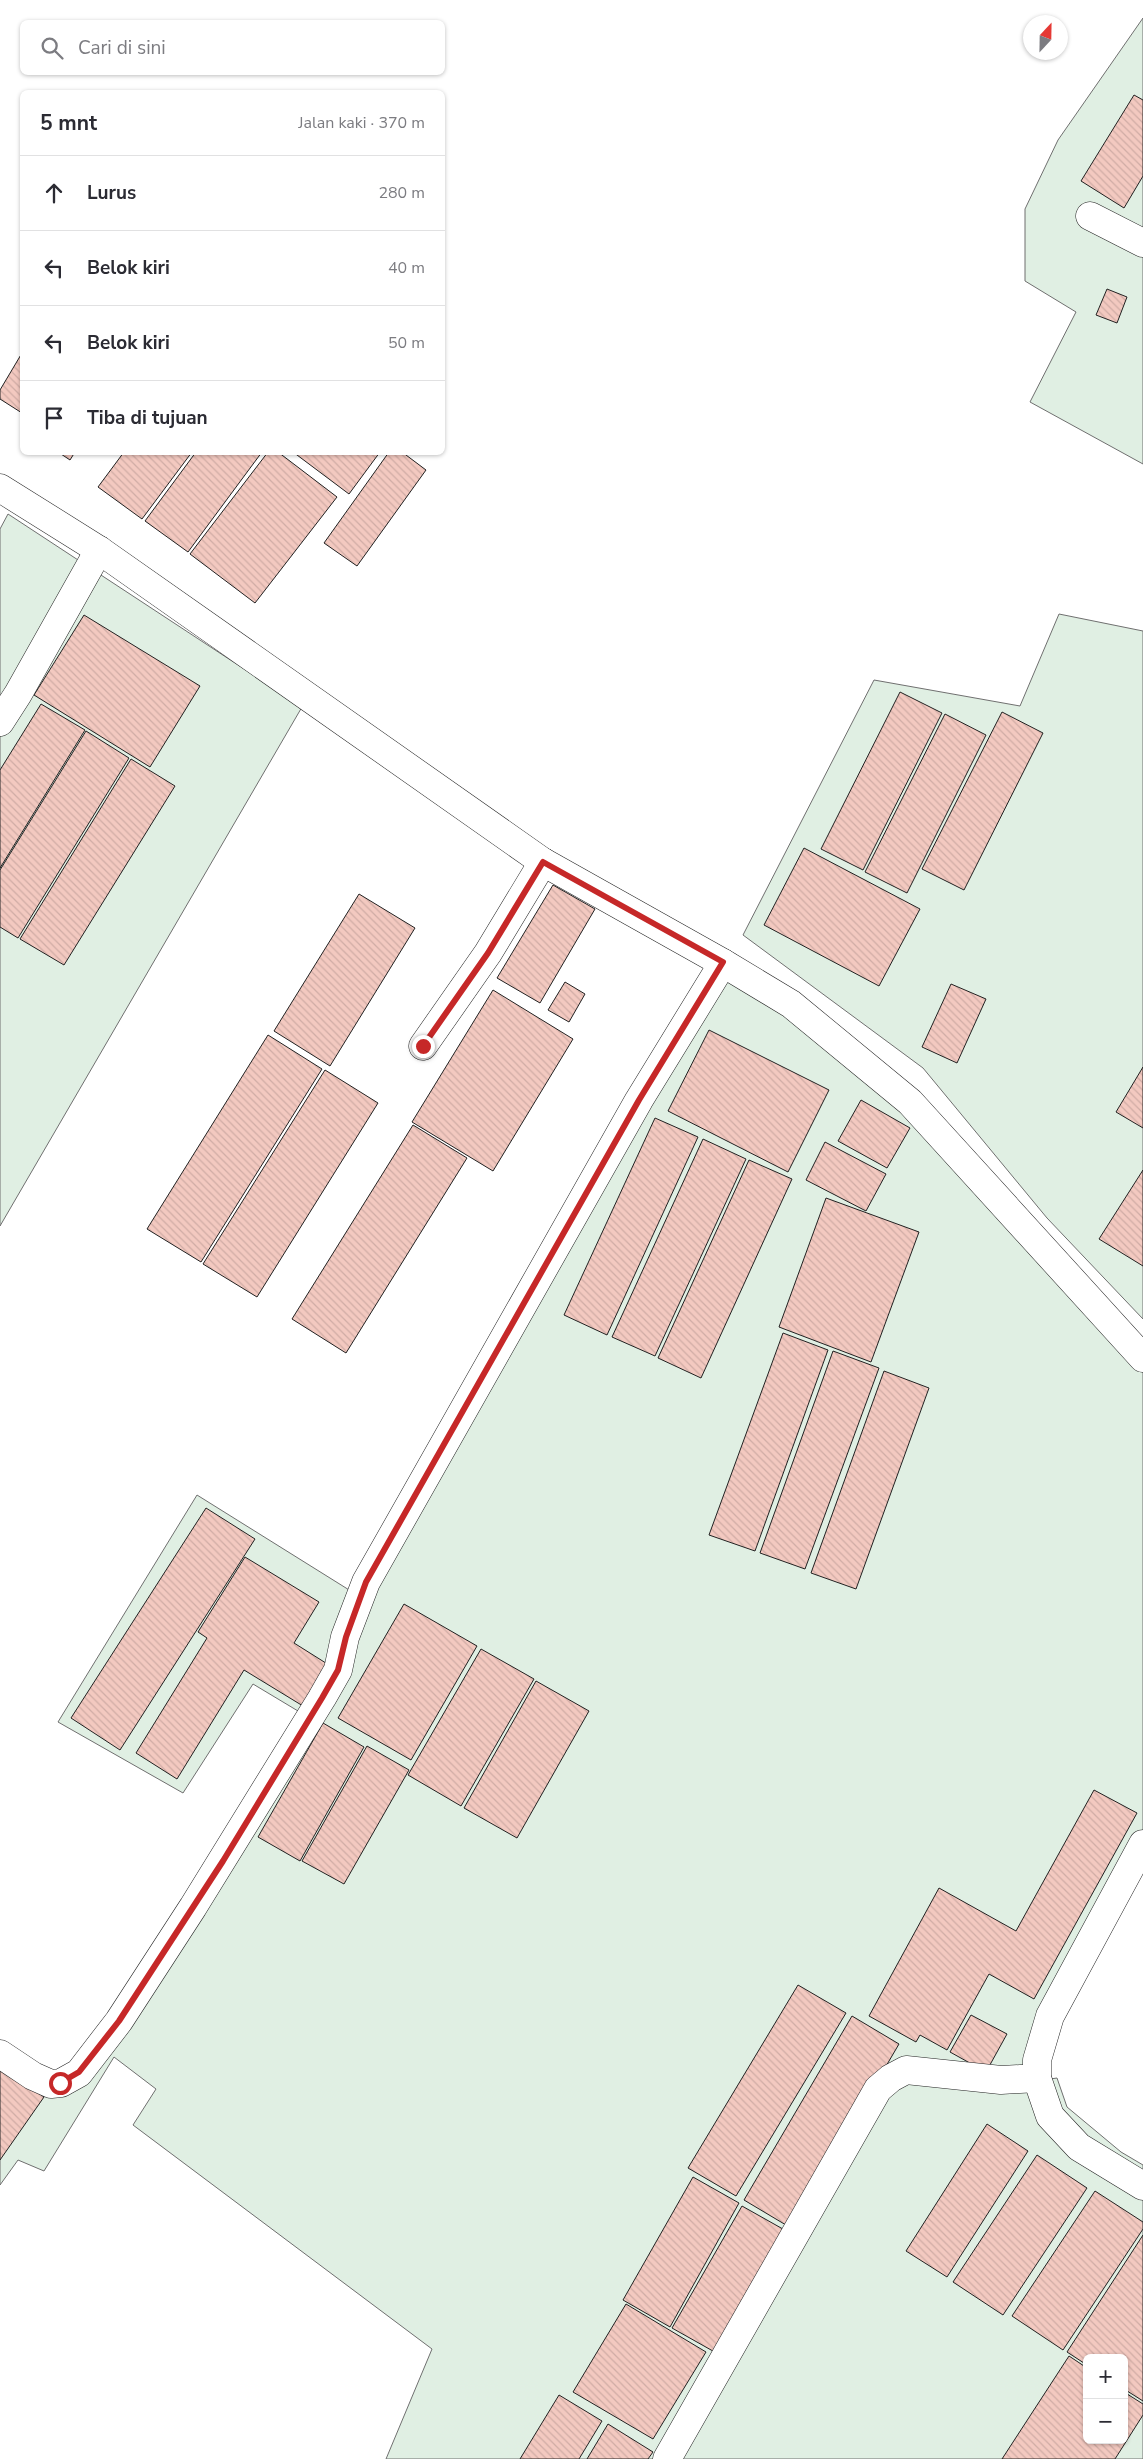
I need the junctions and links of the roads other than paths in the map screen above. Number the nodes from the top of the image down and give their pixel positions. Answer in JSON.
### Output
{"nodes":[{"id":1,"x":1090,"y":216,"type":"dead end"},
{"id":2,"x":1143,"y":243,"type":"edge"},
{"id":3,"x":0,"y":488,"type":"edge"},
{"id":4,"x":99,"y":550,"type":"junction"},
{"id":5,"x":0,"y":722,"type":"edge"},
{"id":6,"x":543,"y":862,"type":"junction"},
{"id":7,"x":723,"y":962,"type":"junction"},
{"id":8,"x":423,"y":1046,"type":"dead end"},
{"id":9,"x":1143,"y":1358,"type":"edge"},
{"id":10,"x":1143,"y":1844,"type":"edge"},
{"id":11,"x":0,"y":2054,"type":"edge"},
{"id":12,"x":1037,"y":2078,"type":"junction"},
{"id":13,"x":1143,"y":2186,"type":"edge"},
{"id":14,"x":667,"y":2459,"type":"edge"}],
"edges":[{"from":1,"to":2,"type":"street"},
{"from":3,"to":4,"type":"street"},
{"from":4,"to":5,"type":"street"},
{"from":4,"to":6,"type":"street"},
{"from":6,"to":7,"type":"street"},
{"from":6,"to":8,"type":"street"},
{"from":7,"to":9,"type":"street"},
{"from":7,"to":11,"type":"street"},
{"from":10,"to":12,"type":"street"},
{"from":12,"to":13,"type":"street"},
{"from":12,"to":14,"type":"street"}]}
